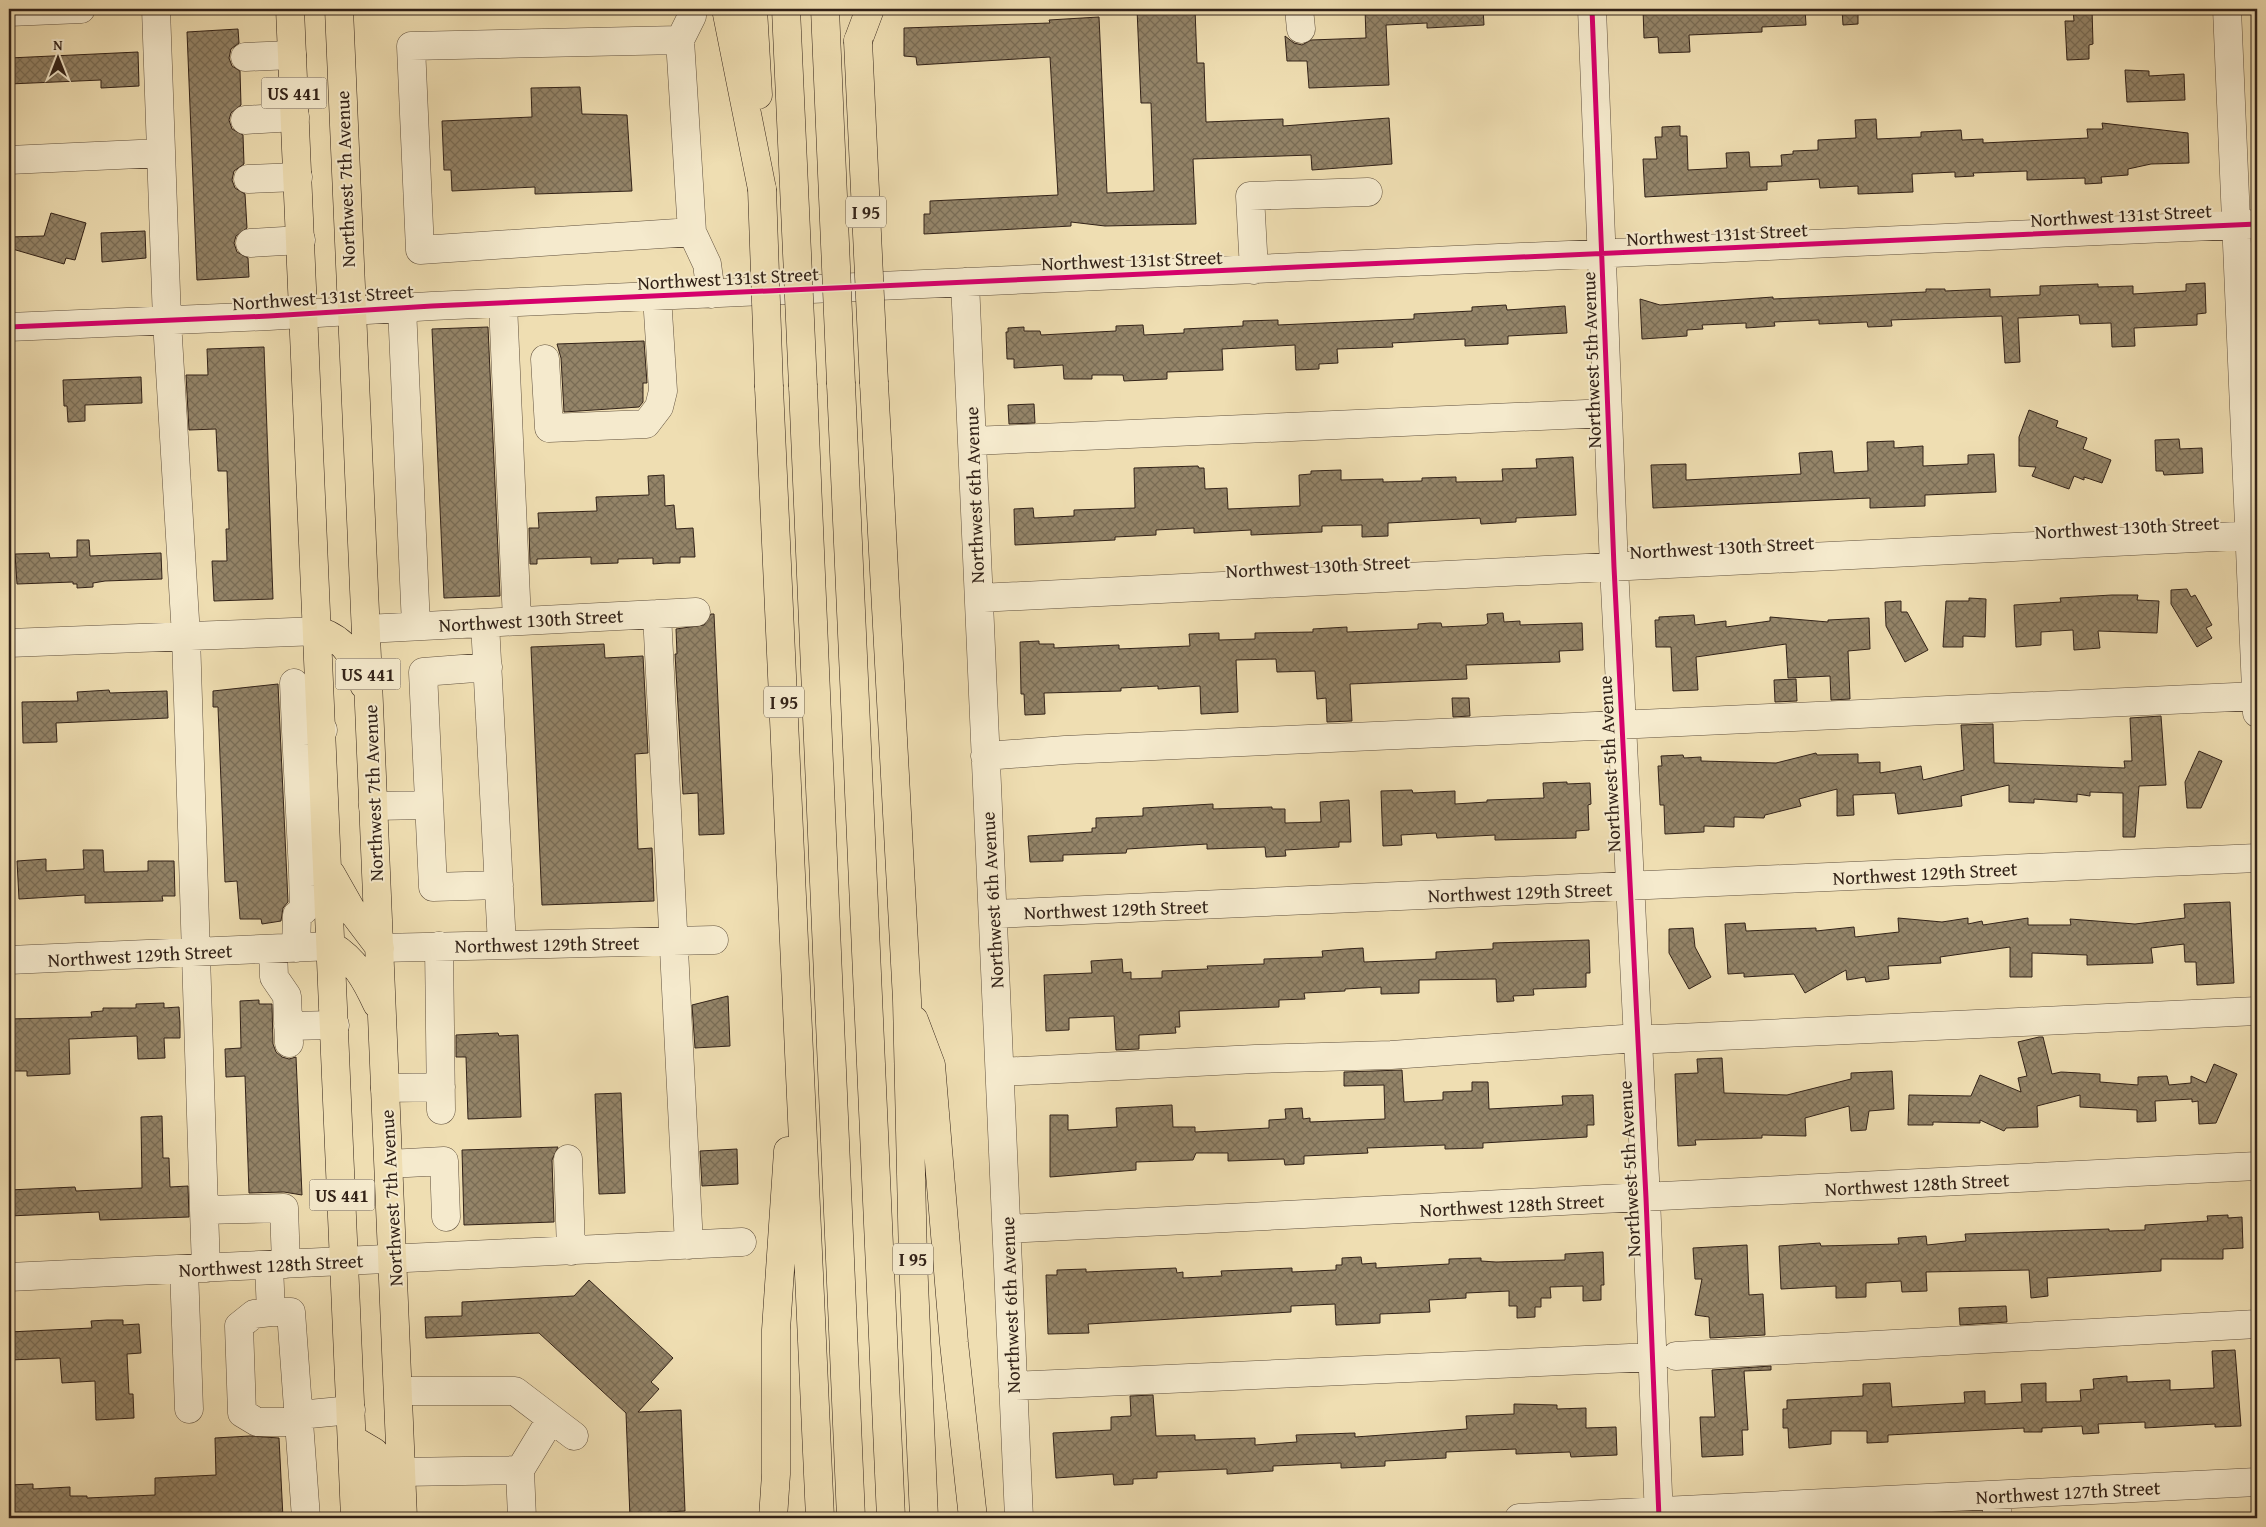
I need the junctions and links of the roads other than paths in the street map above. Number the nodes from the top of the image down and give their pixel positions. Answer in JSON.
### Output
{"nodes":[{"id":1,"x":81,"y":9,"type":"edge"},
{"id":2,"x":156,"y":9,"type":"edge"},
{"id":3,"x":290,"y":9,"type":"edge"},
{"id":4,"x":339,"y":9,"type":"edge"},
{"id":5,"x":689,"y":9,"type":"edge"},
{"id":6,"x":726,"y":9,"type":"edge"},
{"id":7,"x":754,"y":9,"type":"edge"},
{"id":8,"x":786,"y":9,"type":"edge"},
{"id":9,"x":825,"y":9,"type":"edge"},
{"id":10,"x":858,"y":9,"type":"edge"},
{"id":11,"x":870,"y":9,"type":"edge"},
{"id":12,"x":1592,"y":9,"type":"edge"},
{"id":13,"x":2227,"y":9,"type":"edge"},
{"id":14,"x":9,"y":12,"type":"edge"},
{"id":15,"x":680,"y":40,"type":"junction"},
{"id":16,"x":858,"y":42,"type":"junction"},
{"id":17,"x":292,"y":55,"type":"junction"},
{"id":18,"x":245,"y":57,"type":"dead end"},
{"id":19,"x":296,"y":117,"type":"junction"},
{"id":20,"x":245,"y":120,"type":"dead end"},
{"id":21,"x":161,"y":153,"type":"junction"},
{"id":22,"x":9,"y":160,"type":"edge"},
{"id":23,"x":298,"y":177,"type":"junction"},
{"id":24,"x":248,"y":180,"type":"dead end"},
{"id":25,"x":762,"y":189,"type":"junction"},
{"id":26,"x":1368,"y":192,"type":"dead end"},
{"id":27,"x":2247,"y":224,"type":"edge"},
{"id":28,"x":692,"y":232,"type":"junction"},
{"id":29,"x":301,"y":240,"type":"junction"},
{"id":30,"x":250,"y":243,"type":"dead end"},
{"id":31,"x":1602,"y":254,"type":"junction"},
{"id":32,"x":1254,"y":270,"type":"junction"},
{"id":33,"x":965,"y":282,"type":"junction"},
{"id":34,"x":711,"y":294,"type":"junction"},
{"id":35,"x":657,"y":296,"type":"junction"},
{"id":36,"x":503,"y":304,"type":"junction"},
{"id":37,"x":402,"y":307,"type":"junction"},
{"id":38,"x":350,"y":310,"type":"junction"},
{"id":39,"x":305,"y":314,"type":"junction"},
{"id":40,"x":167,"y":320,"type":"junction"},
{"id":41,"x":9,"y":327,"type":"edge"},
{"id":42,"x":545,"y":359,"type":"dead end"},
{"id":43,"x":2250,"y":381,"type":"edge"},
{"id":44,"x":1608,"y":413,"type":"junction"},
{"id":45,"x":972,"y":441,"type":"junction"},
{"id":46,"x":2253,"y":536,"type":"edge"},
{"id":47,"x":1614,"y":567,"type":"junction"},
{"id":48,"x":979,"y":598,"type":"junction"},
{"id":49,"x":696,"y":612,"type":"dead end"},
{"id":50,"x":657,"y":614,"type":"junction"},
{"id":51,"x":517,"y":621,"type":"junction"},
{"id":52,"x":485,"y":623,"type":"junction"},
{"id":53,"x":416,"y":626,"type":"junction"},
{"id":54,"x":366,"y":629,"type":"junction"},
{"id":55,"x":319,"y":631,"type":"junction"},
{"id":56,"x":186,"y":636,"type":"junction"},
{"id":57,"x":9,"y":643,"type":"edge"},
{"id":58,"x":488,"y":667,"type":"junction"},
{"id":59,"x":294,"y":683,"type":"dead end"},
{"id":60,"x":2257,"y":702,"type":"edge"},
{"id":61,"x":369,"y":703,"type":"junction"},
{"id":62,"x":1622,"y":726,"type":"junction"},
{"id":63,"x":310,"y":731,"type":"junction"},
{"id":64,"x":986,"y":756,"type":"junction"},
{"id":65,"x":429,"y":805,"type":"junction"},
{"id":66,"x":373,"y":806,"type":"junction"},
{"id":67,"x":2257,"y":858,"type":"edge"},
{"id":68,"x":316,"y":871,"type":"junction"},
{"id":69,"x":499,"y":885,"type":"junction"},
{"id":70,"x":1630,"y":887,"type":"junction"},
{"id":71,"x":993,"y":914,"type":"junction"},
{"id":72,"x":714,"y":940,"type":"dead end"},
{"id":73,"x":672,"y":941,"type":"junction"},
{"id":74,"x":502,"y":945,"type":"junction"},
{"id":75,"x":332,"y":946,"type":"junction"},
{"id":76,"x":439,"y":946,"type":"junction"},
{"id":77,"x":285,"y":948,"type":"junction"},
{"id":78,"x":380,"y":948,"type":"junction"},
{"id":79,"x":196,"y":952,"type":"junction"},
{"id":80,"x":9,"y":960,"type":"edge"},
{"id":81,"x":907,"y":1000,"type":"junction"},
{"id":82,"x":2257,"y":1011,"type":"edge"},
{"id":83,"x":382,"y":1015,"type":"junction"},
{"id":84,"x":797,"y":1017,"type":"junction"},
{"id":85,"x":335,"y":1025,"type":"junction"},
{"id":86,"x":1638,"y":1038,"type":"junction"},
{"id":87,"x":1000,"y":1072,"type":"junction"},
{"id":88,"x":385,"y":1088,"type":"junction"},
{"id":89,"x":568,"y":1159,"type":"dead end"},
{"id":90,"x":389,"y":1164,"type":"junction"},
{"id":91,"x":2257,"y":1166,"type":"edge"},
{"id":92,"x":1646,"y":1198,"type":"junction"},
{"id":93,"x":204,"y":1210,"type":"junction"},
{"id":94,"x":446,"y":1217,"type":"dead end"},
{"id":95,"x":1006,"y":1229,"type":"junction"},
{"id":96,"x":742,"y":1242,"type":"dead end"},
{"id":97,"x":689,"y":1245,"type":"junction"},
{"id":98,"x":570,"y":1251,"type":"junction"},
{"id":99,"x":394,"y":1259,"type":"junction"},
{"id":100,"x":344,"y":1262,"type":"junction"},
{"id":101,"x":277,"y":1265,"type":"junction"},
{"id":102,"x":195,"y":1269,"type":"junction"},
{"id":103,"x":9,"y":1277,"type":"edge"},
{"id":104,"x":271,"y":1312,"type":"junction"},
{"id":105,"x":2257,"y":1324,"type":"edge"},
{"id":106,"x":1664,"y":1356,"type":"junction"},
{"id":107,"x":1013,"y":1386,"type":"junction"},
{"id":108,"x":399,"y":1391,"type":"junction"},
{"id":109,"x":189,"y":1409,"type":"dead end"},
{"id":110,"x":351,"y":1410,"type":"junction"},
{"id":111,"x":299,"y":1418,"type":"junction"},
{"id":112,"x":551,"y":1419,"type":"junction"},
{"id":113,"x":574,"y":1436,"type":"dead end"},
{"id":114,"x":352,"y":1439,"type":"junction"},
{"id":115,"x":520,"y":1470,"type":"junction"},
{"id":116,"x":401,"y":1472,"type":"junction"},
{"id":117,"x":2257,"y":1482,"type":"edge"},
{"id":118,"x":1997,"y":1507,"type":"edge"},
{"id":119,"x":1935,"y":1508,"type":"edge"},
{"id":120,"x":1659,"y":1515,"type":"edge"},
{"id":121,"x":306,"y":1518,"type":"edge"},
{"id":122,"x":355,"y":1518,"type":"edge"},
{"id":123,"x":378,"y":1518,"type":"edge"},
{"id":124,"x":403,"y":1518,"type":"edge"},
{"id":125,"x":522,"y":1518,"type":"edge"},
{"id":126,"x":773,"y":1518,"type":"edge"},
{"id":127,"x":820,"y":1518,"type":"edge"},
{"id":128,"x":851,"y":1518,"type":"edge"},
{"id":129,"x":891,"y":1518,"type":"edge"},
{"id":130,"x":924,"y":1518,"type":"edge"},
{"id":131,"x":973,"y":1518,"type":"edge"},
{"id":132,"x":1019,"y":1518,"type":"edge"},
{"id":133,"x":1519,"y":1518,"type":"edge"}],
"edges":[{"from":1,"to":14,"type":"street"},
{"from":2,"to":21,"type":"street"},
{"from":3,"to":17,"type":"main road","number":"US 441"},
{"from":4,"to":38,"type":"main road","name":"Northwest 7th Avenue","number":"US 441"},
{"from":5,"to":15,"type":"street"},
{"from":6,"to":25,"type":"main road"},
{"from":7,"to":25,"type":"main road","number":"I 95"},
{"from":8,"to":128,"type":"main road","bridge":true},
{"from":9,"to":129,"type":"main road","bridge":true},
{"from":10,"to":16,"type":"main road","number":"I 95"},
{"from":11,"to":16,"type":"main road"},
{"from":12,"to":31,"type":"street","name":"Northwest 5th Avenue"},
{"from":13,"to":27,"type":"street"},
{"from":15,"to":28,"type":"street"},
{"from":15,"to":28,"type":"street"},
{"from":16,"to":81,"type":"main road","number":"I 95","bridge":true},
{"from":17,"to":18,"type":"street"},
{"from":17,"to":19,"type":"main road","number":"US 441"},
{"from":19,"to":20,"type":"street"},
{"from":19,"to":23,"type":"main road","number":"US 441"},
{"from":21,"to":22,"type":"street"},
{"from":21,"to":40,"type":"street"},
{"from":23,"to":24,"type":"street"},
{"from":23,"to":29,"type":"main road","number":"US 441"},
{"from":25,"to":84,"type":"main road","number":"I 95","bridge":true},
{"from":26,"to":32,"type":"street"},
{"from":27,"to":31,"type":"street","name":"Northwest 131st Street"},
{"from":27,"to":43,"type":"street"},
{"from":28,"to":34,"type":"street"},
{"from":29,"to":30,"type":"street"},
{"from":29,"to":39,"type":"main road","number":"US 441"},
{"from":31,"to":32,"type":"street","name":"Northwest 131st Street"},
{"from":31,"to":44,"type":"street","name":"Northwest 5th Avenue"},
{"from":32,"to":33,"type":"street","name":"Northwest 131st Street"},
{"from":33,"to":34,"type":"street","name":"Northwest 131st Street"},
{"from":33,"to":45,"type":"street","name":"Northwest 6th Avenue"},
{"from":34,"to":35,"type":"street","name":"Northwest 131st Street"},
{"from":35,"to":36,"type":"street","name":"Northwest 131st Street"},
{"from":35,"to":42,"type":"street"},
{"from":36,"to":37,"type":"street","name":"Northwest 131st Street"},
{"from":36,"to":51,"type":"street"},
{"from":37,"to":38,"type":"street","name":"Northwest 131st Street"},
{"from":37,"to":53,"type":"street"},
{"from":38,"to":39,"type":"street","name":"Northwest 131st Street"},
{"from":38,"to":54,"type":"main road","name":"Northwest 7th Avenue","number":"US 441"},
{"from":39,"to":40,"type":"street","name":"Northwest 131st Street"},
{"from":39,"to":55,"type":"main road","number":"US 441"},
{"from":40,"to":41,"type":"street","name":"Northwest 131st Street"},
{"from":40,"to":56,"type":"street"},
{"from":43,"to":46,"type":"street"},
{"from":44,"to":45,"type":"street"},
{"from":44,"to":47,"type":"street","name":"Northwest 5th Avenue"},
{"from":45,"to":48,"type":"street","name":"Northwest 6th Avenue"},
{"from":46,"to":47,"type":"street","name":"Northwest 130th Street"},
{"from":46,"to":60,"type":"street"},
{"from":47,"to":48,"type":"street","name":"Northwest 130th Street"},
{"from":47,"to":62,"type":"street","name":"Northwest 5th Avenue"},
{"from":48,"to":64,"type":"street","name":"Northwest 6th Avenue"},
{"from":49,"to":50,"type":"street","name":"Northwest 130th Street"},
{"from":50,"to":51,"type":"street","name":"Northwest 130th Street"},
{"from":50,"to":73,"type":"street"},
{"from":51,"to":52,"type":"street","name":"Northwest 130th Street"},
{"from":52,"to":53,"type":"street","name":"Northwest 130th Street"},
{"from":52,"to":58,"type":"street"},
{"from":53,"to":54,"type":"street","name":"Northwest 130th Street"},
{"from":54,"to":61,"type":"main road","name":"Northwest 7th Avenue","number":"US 441"},
{"from":55,"to":56,"type":"street"},
{"from":55,"to":61,"type":"main road"},
{"from":55,"to":63,"type":"main road","number":"US 441"},
{"from":56,"to":57,"type":"street"},
{"from":56,"to":79,"type":"street"},
{"from":58,"to":65,"type":"street"},
{"from":58,"to":69,"type":"street"},
{"from":59,"to":63,"type":"street"},
{"from":60,"to":62,"type":"street"},
{"from":61,"to":66,"type":"main road","name":"Northwest 7th Avenue","number":"US 441"},
{"from":62,"to":64,"type":"street"},
{"from":62,"to":70,"type":"street","name":"Northwest 5th Avenue"},
{"from":63,"to":68,"type":"main road","number":"US 441"},
{"from":64,"to":71,"type":"street","name":"Northwest 6th Avenue"},
{"from":65,"to":66,"type":"street"},
{"from":65,"to":69,"type":"street"},
{"from":66,"to":78,"type":"main road","name":"Northwest 7th Avenue","number":"US 441"},
{"from":67,"to":70,"type":"street","name":"Northwest 129th Street"},
{"from":68,"to":75,"type":"main road","number":"US 441"},
{"from":68,"to":77,"type":"street"},
{"from":68,"to":78,"type":"main road"},
{"from":69,"to":74,"type":"street"},
{"from":70,"to":71,"type":"street","name":"Northwest 129th Street"},
{"from":70,"to":86,"type":"street","name":"Northwest 5th Avenue"},
{"from":71,"to":87,"type":"street","name":"Northwest 6th Avenue"},
{"from":72,"to":73,"type":"street","name":"Northwest 129th Street"},
{"from":73,"to":74,"type":"street","name":"Northwest 129th Street"},
{"from":73,"to":97,"type":"street"},
{"from":74,"to":76,"type":"street","name":"Northwest 129th Street"},
{"from":75,"to":77,"type":"street","name":"Northwest 129th Street"},
{"from":75,"to":83,"type":"main road"},
{"from":75,"to":85,"type":"main road","number":"US 441"},
{"from":76,"to":78,"type":"street","name":"Northwest 129th Street"},
{"from":76,"to":88,"type":"street"},
{"from":77,"to":79,"type":"street","name":"Northwest 129th Street"},
{"from":77,"to":85,"type":"street"},
{"from":78,"to":83,"type":"main road","name":"Northwest 7th Avenue","number":"US 441"},
{"from":79,"to":80,"type":"street","name":"Northwest 129th Street"},
{"from":79,"to":93,"type":"street"},
{"from":81,"to":130,"type":"main road","number":"I 95"},
{"from":81,"to":131,"type":"main road"},
{"from":82,"to":86,"type":"street"},
{"from":83,"to":88,"type":"main road","name":"Northwest 7th Avenue","number":"US 441"},
{"from":84,"to":126,"type":"main road"},
{"from":84,"to":127,"type":"main road","number":"I 95"},
{"from":85,"to":100,"type":"main road","number":"US 441"},
{"from":86,"to":87,"type":"street"},
{"from":86,"to":92,"type":"street","name":"Northwest 5th Avenue"},
{"from":87,"to":95,"type":"street","name":"Northwest 6th Avenue"},
{"from":88,"to":90,"type":"main road","name":"Northwest 7th Avenue","number":"US 441"},
{"from":89,"to":98,"type":"street"},
{"from":90,"to":94,"type":"street"},
{"from":90,"to":99,"type":"main road","name":"Northwest 7th Avenue","number":"US 441"},
{"from":91,"to":92,"type":"street","name":"Northwest 128th Street"},
{"from":92,"to":95,"type":"street","name":"Northwest 128th Street"},
{"from":92,"to":106,"type":"street","name":"Northwest 5th Avenue"},
{"from":93,"to":101,"type":"street"},
{"from":93,"to":102,"type":"street"},
{"from":95,"to":107,"type":"street","name":"Northwest 6th Avenue"},
{"from":96,"to":97,"type":"street","name":"Northwest 128th Street"},
{"from":97,"to":98,"type":"street","name":"Northwest 128th Street"},
{"from":98,"to":99,"type":"street","name":"Northwest 128th Street"},
{"from":99,"to":100,"type":"street","name":"Northwest 128th Street"},
{"from":99,"to":108,"type":"main road","name":"Northwest 7th Avenue","number":"US 441"},
{"from":100,"to":101,"type":"street","name":"Northwest 128th Street"},
{"from":100,"to":110,"type":"main road","number":"US 441"},
{"from":101,"to":102,"type":"street","name":"Northwest 128th Street"},
{"from":101,"to":104,"type":"street"},
{"from":102,"to":103,"type":"street","name":"Northwest 128th Street"},
{"from":102,"to":109,"type":"street"},
{"from":104,"to":111,"type":"street"},
{"from":104,"to":111,"type":"street"},
{"from":105,"to":106,"type":"street"},
{"from":106,"to":107,"type":"street"},
{"from":106,"to":120,"type":"street","name":"Northwest 5th Avenue"},
{"from":107,"to":132,"type":"street","name":"Northwest 6th Avenue"},
{"from":108,"to":112,"type":"street"},
{"from":108,"to":116,"type":"main road","name":"Northwest 7th Avenue","number":"US 441"},
{"from":110,"to":111,"type":"street"},
{"from":110,"to":114,"type":"main road","number":"US 441"},
{"from":111,"to":121,"type":"street"},
{"from":112,"to":113,"type":"street"},
{"from":112,"to":115,"type":"street"},
{"from":114,"to":122,"type":"main road","number":"US 441"},
{"from":114,"to":123,"type":"main road"},
{"from":115,"to":116,"type":"street"},
{"from":115,"to":125,"type":"street"},
{"from":116,"to":124,"type":"main road","name":"Northwest 7th Avenue","number":"US 441"},
{"from":117,"to":118,"type":"street","name":"Northwest 127th Street"},
{"from":118,"to":119,"type":"street","name":"Northwest 127th Street"},
{"from":119,"to":120,"type":"street","name":"Northwest 127th Street"},
{"from":120,"to":133,"type":"street","name":"Northwest 127th Street"}]}
